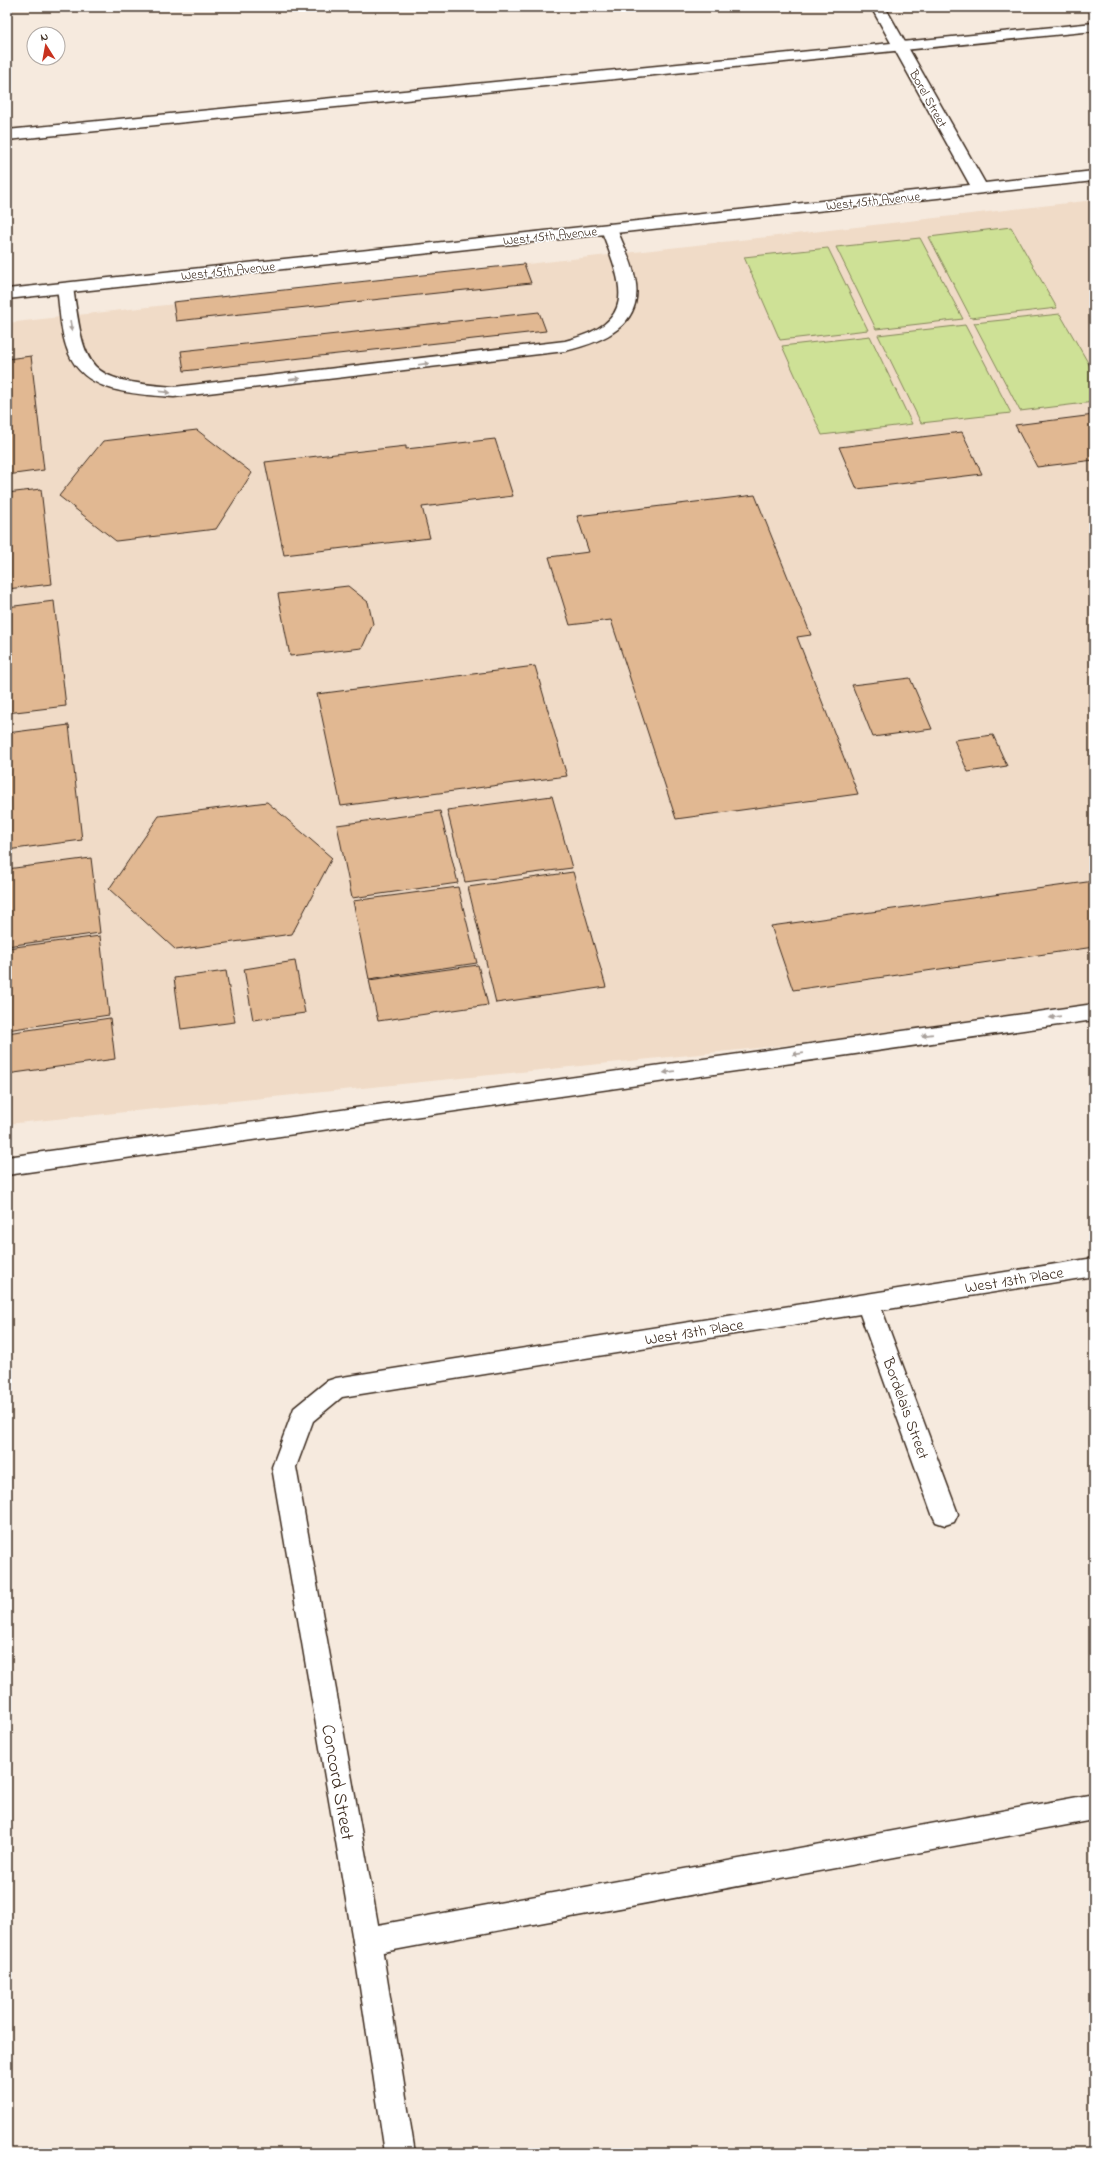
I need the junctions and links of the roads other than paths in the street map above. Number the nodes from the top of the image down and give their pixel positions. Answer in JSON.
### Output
{"nodes":[{"id":1,"x":878,"y":7,"type":"edge"},
{"id":2,"x":1094,"y":26,"type":"edge"},
{"id":3,"x":900,"y":46,"type":"junction"},
{"id":4,"x":7,"y":135,"type":"edge"},
{"id":5,"x":1094,"y":176,"type":"edge"},
{"id":6,"x":980,"y":189,"type":"junction"},
{"id":7,"x":609,"y":229,"type":"junction"},
{"id":8,"x":65,"y":287,"type":"junction"},
{"id":9,"x":7,"y":294,"type":"edge"},
{"id":10,"x":1094,"y":1012,"type":"edge"},
{"id":11,"x":7,"y":1166,"type":"edge"},
{"id":12,"x":1094,"y":1266,"type":"edge"},
{"id":13,"x":868,"y":1303,"type":"junction"},
{"id":14,"x":303,"y":1415,"type":"joint"},
{"id":15,"x":945,"y":1514,"type":"dead end"},
{"id":16,"x":1094,"y":1807,"type":"edge"},
{"id":17,"x":367,"y":1941,"type":"junction"},
{"id":18,"x":400,"y":2153,"type":"edge"}],
"edges":[{"from":1,"to":3,"type":"street","name":"Borel Street"},
{"from":2,"to":3,"type":"street"},
{"from":3,"to":4,"type":"street"},
{"from":3,"to":6,"type":"street","name":"Borel Street"},
{"from":5,"to":6,"type":"street","name":"West 15th Avenue"},
{"from":6,"to":7,"type":"street","name":"West 15th Avenue"},
{"from":7,"to":8,"type":"street","name":"West 15th Avenue"},
{"from":8,"to":7,"type":"street","one_way":true},
{"from":8,"to":9,"type":"street","name":"West 15th Avenue"},
{"from":10,"to":11,"type":"street","one_way":true},
{"from":12,"to":13,"type":"street","name":"West 13th Place"},
{"from":13,"to":14,"type":"street","name":"West 13th Place"},
{"from":13,"to":15,"type":"street","name":"Bordelais Street"},
{"from":14,"to":17,"type":"street","name":"Concord Street"},
{"from":16,"to":17,"type":"street"},
{"from":17,"to":18,"type":"street","name":"Concord Street"}]}
